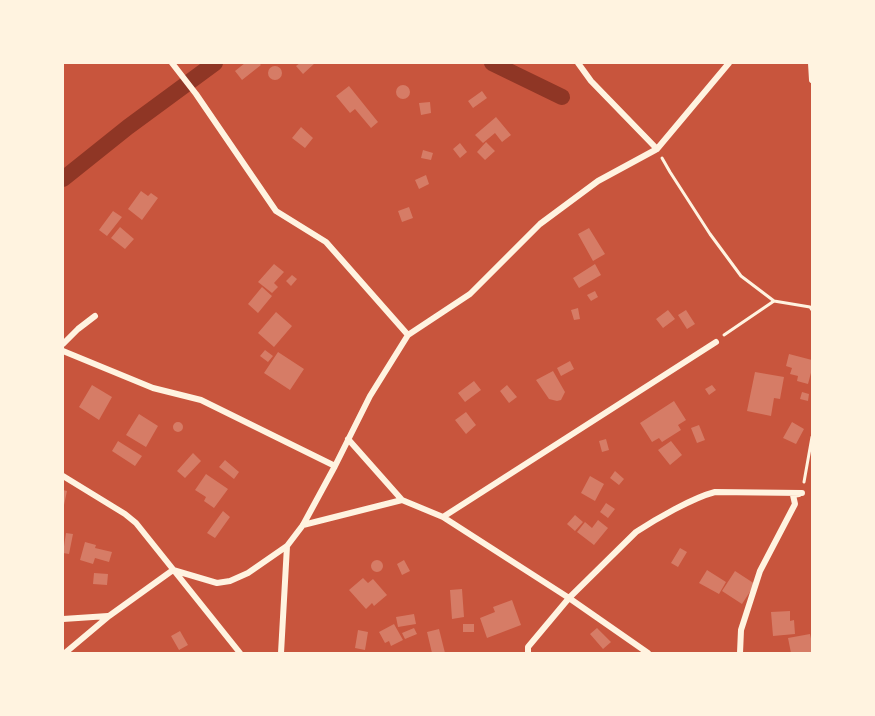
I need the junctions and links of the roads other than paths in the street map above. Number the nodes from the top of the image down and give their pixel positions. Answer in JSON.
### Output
{"nodes":[{"id":1,"x":172,"y":63,"type":"edge"},
{"id":2,"x":578,"y":63,"type":"edge"},
{"id":3,"x":729,"y":63,"type":"edge"},
{"id":4,"x":811,"y":63,"type":"edge"},
{"id":5,"x":812,"y":80,"type":"edge"},
{"id":6,"x":657,"y":149,"type":"junction"},
{"id":7,"x":95,"y":316,"type":"dead end"},
{"id":8,"x":408,"y":335,"type":"junction"},
{"id":9,"x":716,"y":342,"type":"road end"},
{"id":10,"x":63,"y":344,"type":"edge"},
{"id":11,"x":63,"y":351,"type":"edge"},
{"id":12,"x":348,"y":439,"type":"junction"},
{"id":13,"x":335,"y":466,"type":"junction"},
{"id":14,"x":63,"y":476,"type":"edge"},
{"id":15,"x":402,"y":501,"type":"junction"},
{"id":16,"x":443,"y":517,"type":"junction"},
{"id":17,"x":303,"y":525,"type":"junction"},
{"id":18,"x":287,"y":546,"type":"junction"},
{"id":19,"x":173,"y":570,"type":"junction"},
{"id":20,"x":569,"y":598,"type":"junction"},
{"id":21,"x":109,"y":616,"type":"junction"},
{"id":22,"x":63,"y":619,"type":"edge"},
{"id":23,"x":66,"y":653,"type":"edge"},
{"id":24,"x":240,"y":653,"type":"edge"},
{"id":25,"x":281,"y":653,"type":"edge"},
{"id":26,"x":528,"y":653,"type":"edge"},
{"id":27,"x":648,"y":653,"type":"edge"},
{"id":28,"x":740,"y":653,"type":"edge"}],
"edges":[{"from":1,"to":8,"type":"street"},
{"from":2,"to":6,"type":"street"},
{"from":3,"to":6,"type":"street"},
{"from":4,"to":5,"type":"street"},
{"from":6,"to":8,"type":"street"},
{"from":7,"to":10,"type":"street"},
{"from":8,"to":12,"type":"street"},
{"from":9,"to":16,"type":"street"},
{"from":11,"to":13,"type":"street"},
{"from":12,"to":13,"type":"street"},
{"from":12,"to":15,"type":"street"},
{"from":13,"to":17,"type":"street"},
{"from":14,"to":19,"type":"street"},
{"from":15,"to":16,"type":"street"},
{"from":15,"to":17,"type":"street"},
{"from":16,"to":20,"type":"street"},
{"from":17,"to":18,"type":"street"},
{"from":18,"to":19,"type":"street"},
{"from":18,"to":25,"type":"street"},
{"from":19,"to":21,"type":"street"},
{"from":19,"to":24,"type":"street"},
{"from":20,"to":26,"type":"street"},
{"from":20,"to":27,"type":"street"},
{"from":20,"to":28,"type":"street"},
{"from":21,"to":22,"type":"street"},
{"from":21,"to":23,"type":"street"}]}
